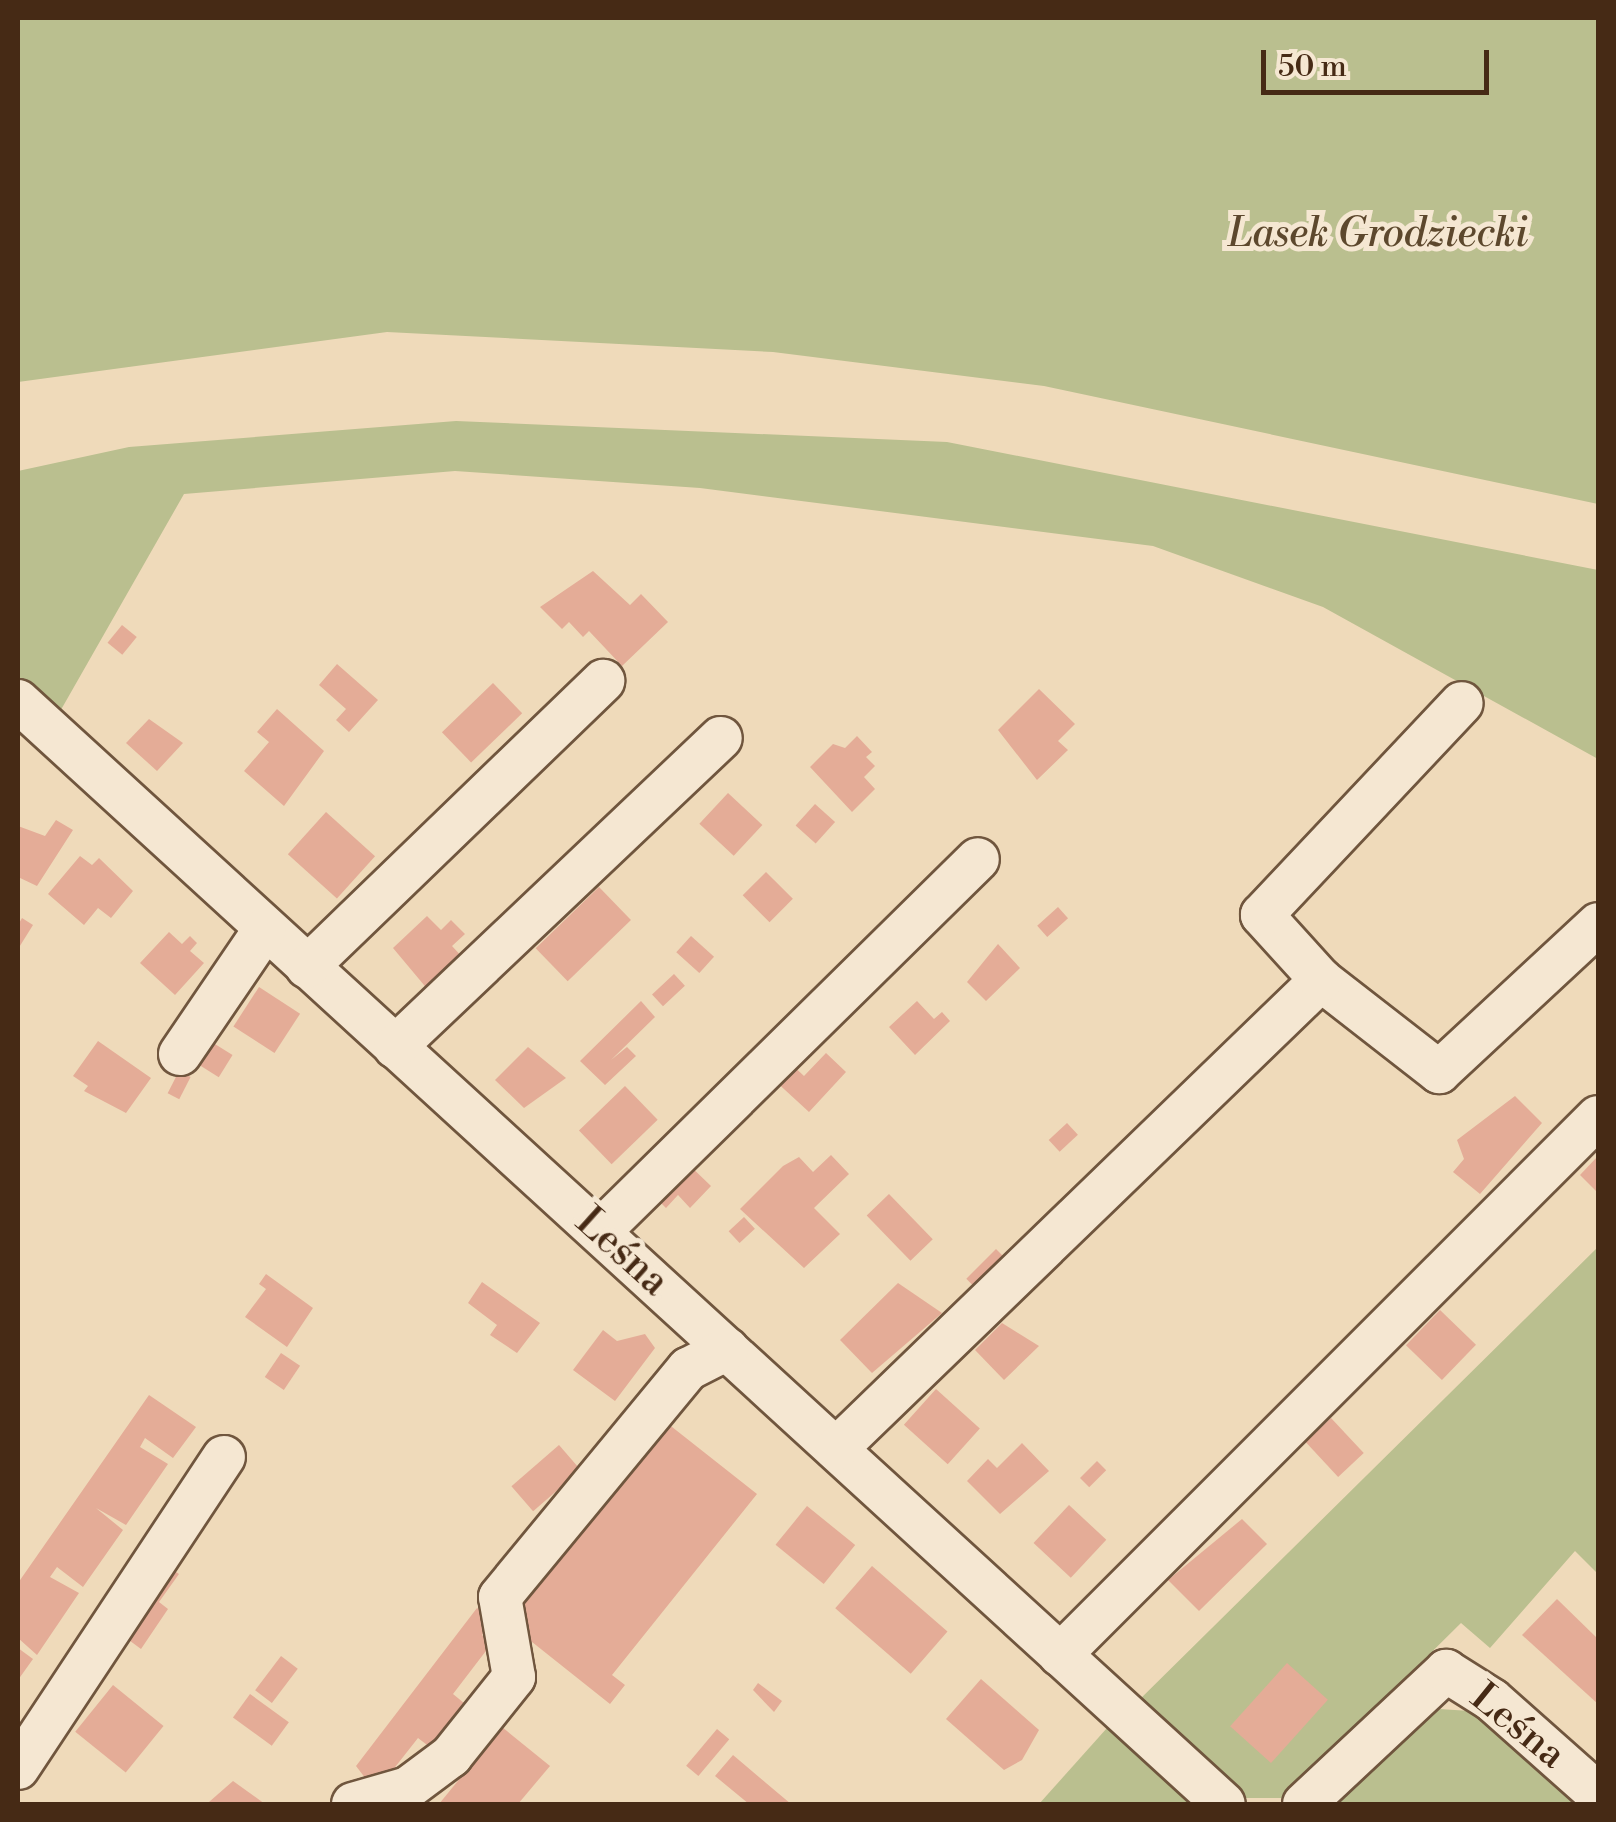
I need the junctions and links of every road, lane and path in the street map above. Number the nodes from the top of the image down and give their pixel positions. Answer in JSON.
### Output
{"nodes":[{"id":1,"x":604,"y":682,"type":"dead end"},
{"id":2,"x":18,"y":701,"type":"edge"},
{"id":3,"x":1462,"y":703,"type":"dead end"},
{"id":4,"x":720,"y":738,"type":"dead end"},
{"id":5,"x":978,"y":860,"type":"dead end"},
{"id":6,"x":1598,"y":924,"type":"edge"},
{"id":7,"x":265,"y":928,"type":"junction"},
{"id":8,"x":307,"y":967,"type":"junction"},
{"id":9,"x":1321,"y":980,"type":"junction"},
{"id":10,"x":395,"y":1048,"type":"junction"},
{"id":11,"x":180,"y":1054,"type":"dead end"},
{"id":12,"x":1598,"y":1118,"type":"edge"},
{"id":13,"x":600,"y":1231,"type":"junction"},
{"id":14,"x":727,"y":1349,"type":"junction"},
{"id":15,"x":836,"y":1449,"type":"junction"},
{"id":16,"x":224,"y":1457,"type":"dead end"},
{"id":17,"x":1060,"y":1654,"type":"junction"},
{"id":18,"x":18,"y":1768,"type":"edge"},
{"id":19,"x":1598,"y":1794,"type":"edge"},
{"id":20,"x":353,"y":1804,"type":"edge"},
{"id":21,"x":1224,"y":1804,"type":"edge"},
{"id":22,"x":1304,"y":1804,"type":"edge"}],
"edges":[{"from":1,"to":8,"type":"street"},
{"from":2,"to":7,"type":"street","name":"Leśna"},
{"from":3,"to":9,"type":"street"},
{"from":4,"to":10,"type":"street"},
{"from":5,"to":13,"type":"street"},
{"from":6,"to":9,"type":"street"},
{"from":7,"to":8,"type":"street","name":"Leśna"},
{"from":7,"to":11,"type":"street"},
{"from":8,"to":10,"type":"street","name":"Leśna"},
{"from":9,"to":15,"type":"street"},
{"from":10,"to":13,"type":"street","name":"Leśna"},
{"from":12,"to":17,"type":"street"},
{"from":13,"to":14,"type":"street","name":"Leśna"},
{"from":14,"to":15,"type":"street","name":"Leśna"},
{"from":14,"to":20,"type":"street"},
{"from":15,"to":17,"type":"street","name":"Leśna"},
{"from":16,"to":18,"type":"street"},
{"from":17,"to":21,"type":"street","name":"Leśna"},
{"from":19,"to":22,"type":"street","name":"Leśna"}]}
